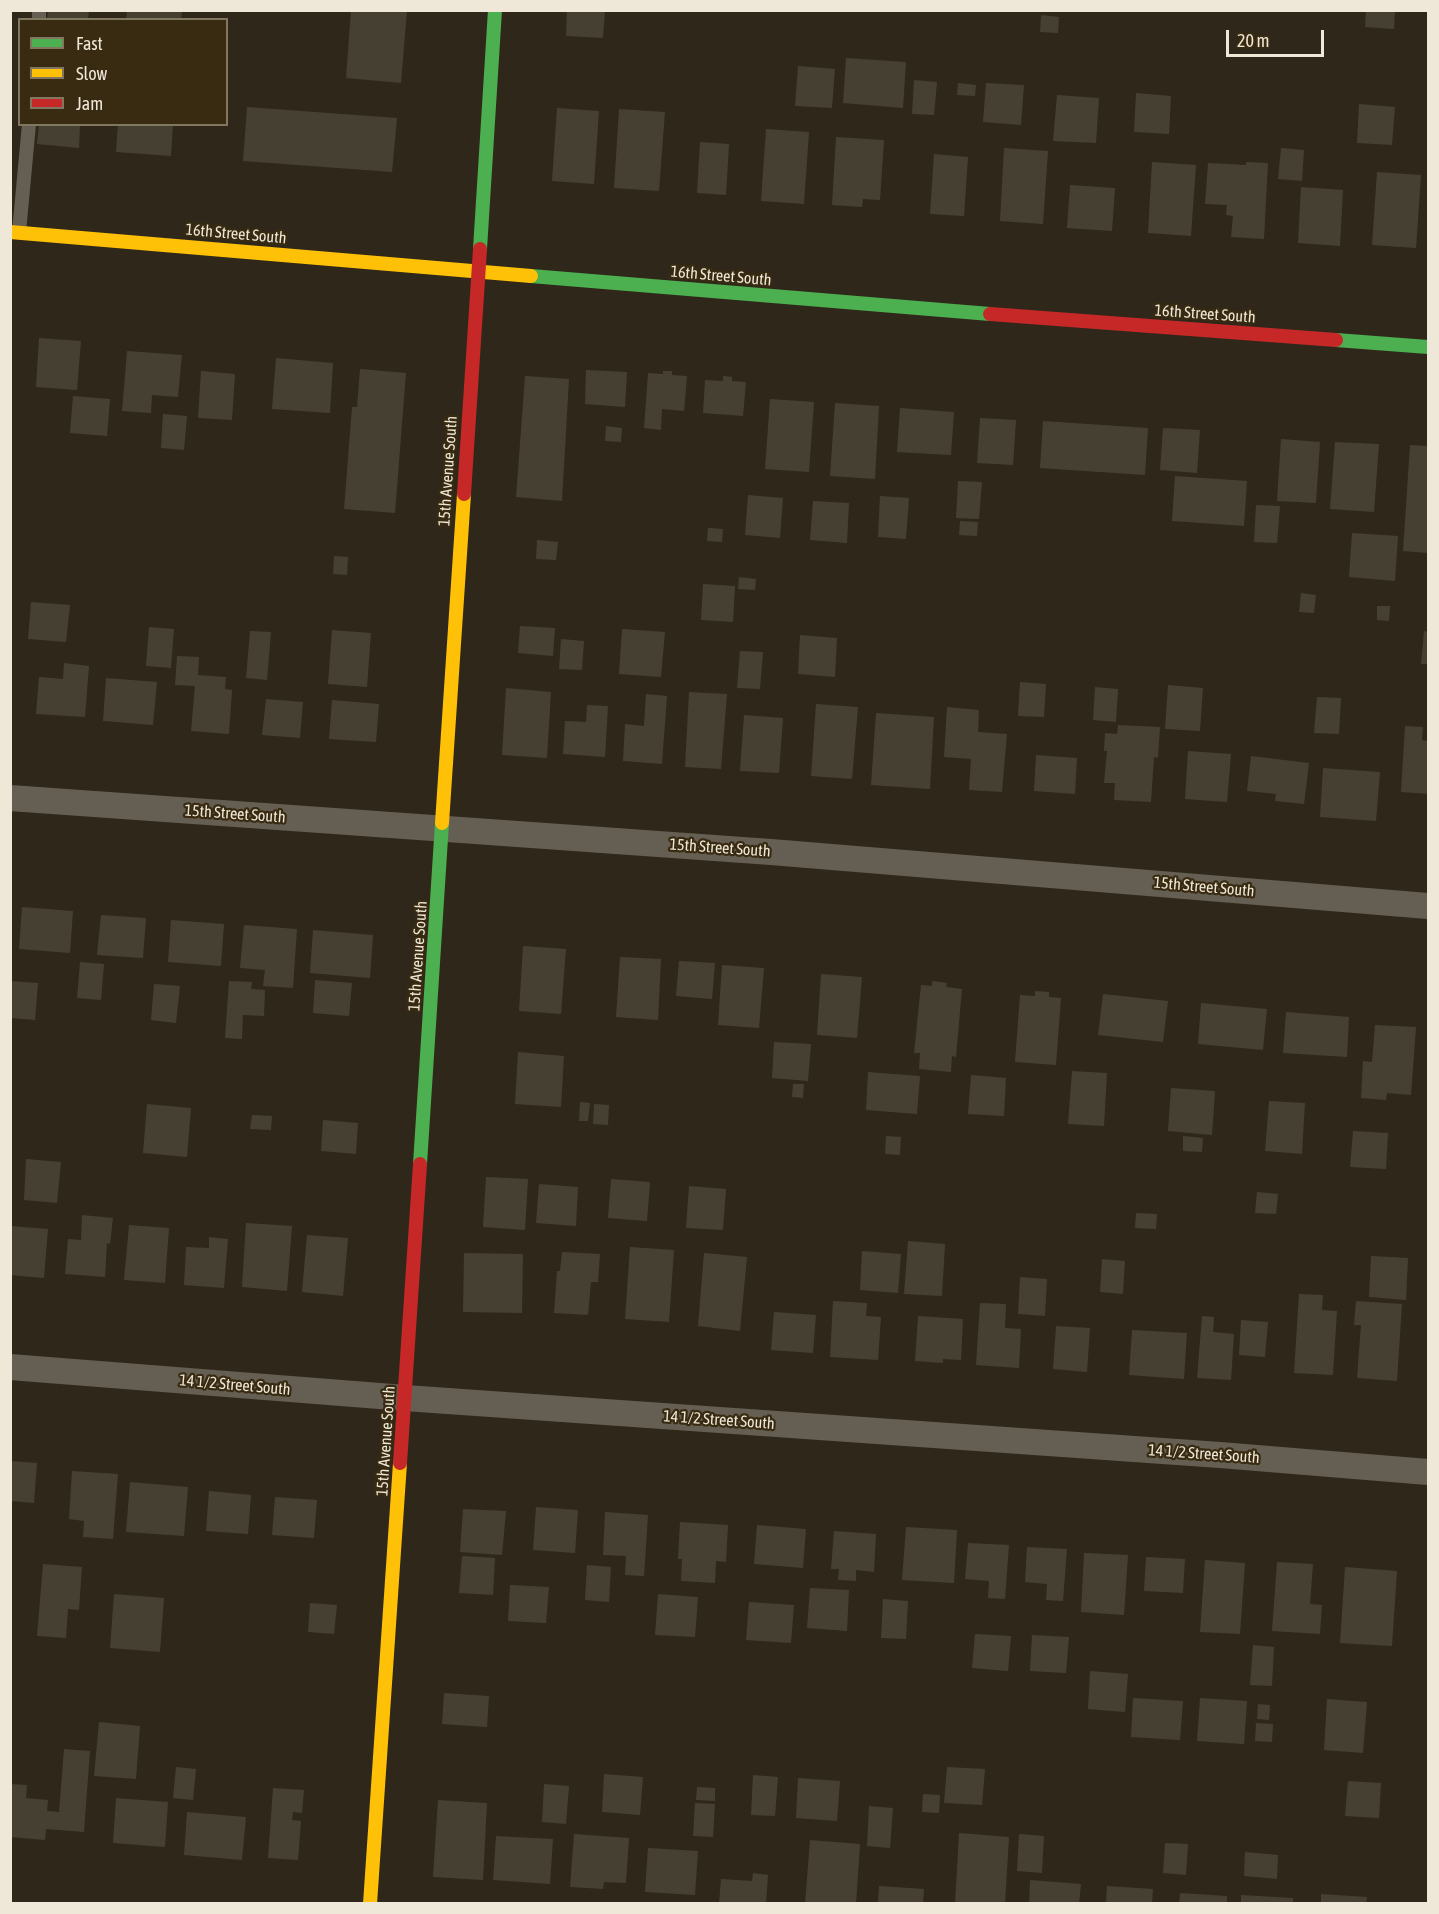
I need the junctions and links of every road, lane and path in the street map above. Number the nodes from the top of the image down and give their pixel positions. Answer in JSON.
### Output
{"nodes":[{"id":1,"x":495,"y":10,"type":"edge"},
{"id":2,"x":29,"y":126,"type":"edge"},
{"id":3,"x":15,"y":232,"type":"edge"},
{"id":4,"x":478,"y":272,"type":"junction"},
{"id":5,"x":1428,"y":347,"type":"edge"},
{"id":6,"x":10,"y":798,"type":"edge"},
{"id":7,"x":442,"y":829,"type":"junction"},
{"id":8,"x":1428,"y":906,"type":"edge"},
{"id":9,"x":10,"y":1367,"type":"edge"},
{"id":10,"x":405,"y":1398,"type":"junction"},
{"id":11,"x":1428,"y":1472,"type":"edge"},
{"id":12,"x":370,"y":1904,"type":"edge"}],
"edges":[{"from":1,"to":4,"type":"street","name":"15th Avenue South"},
{"from":2,"to":3,"type":"lane"},
{"from":3,"to":4,"type":"street","name":"16th Street South"},
{"from":4,"to":5,"type":"street","name":"16th Street South"},
{"from":4,"to":7,"type":"street","name":"15th Avenue South"},
{"from":6,"to":7,"type":"street","name":"15th Street South"},
{"from":7,"to":8,"type":"street","name":"15th Street South"},
{"from":7,"to":10,"type":"street","name":"15th Avenue South"},
{"from":9,"to":10,"type":"street","name":"14 1/2 Street South"},
{"from":10,"to":11,"type":"street","name":"14 1/2 Street South"},
{"from":10,"to":12,"type":"street","name":"15th Avenue South"}]}
